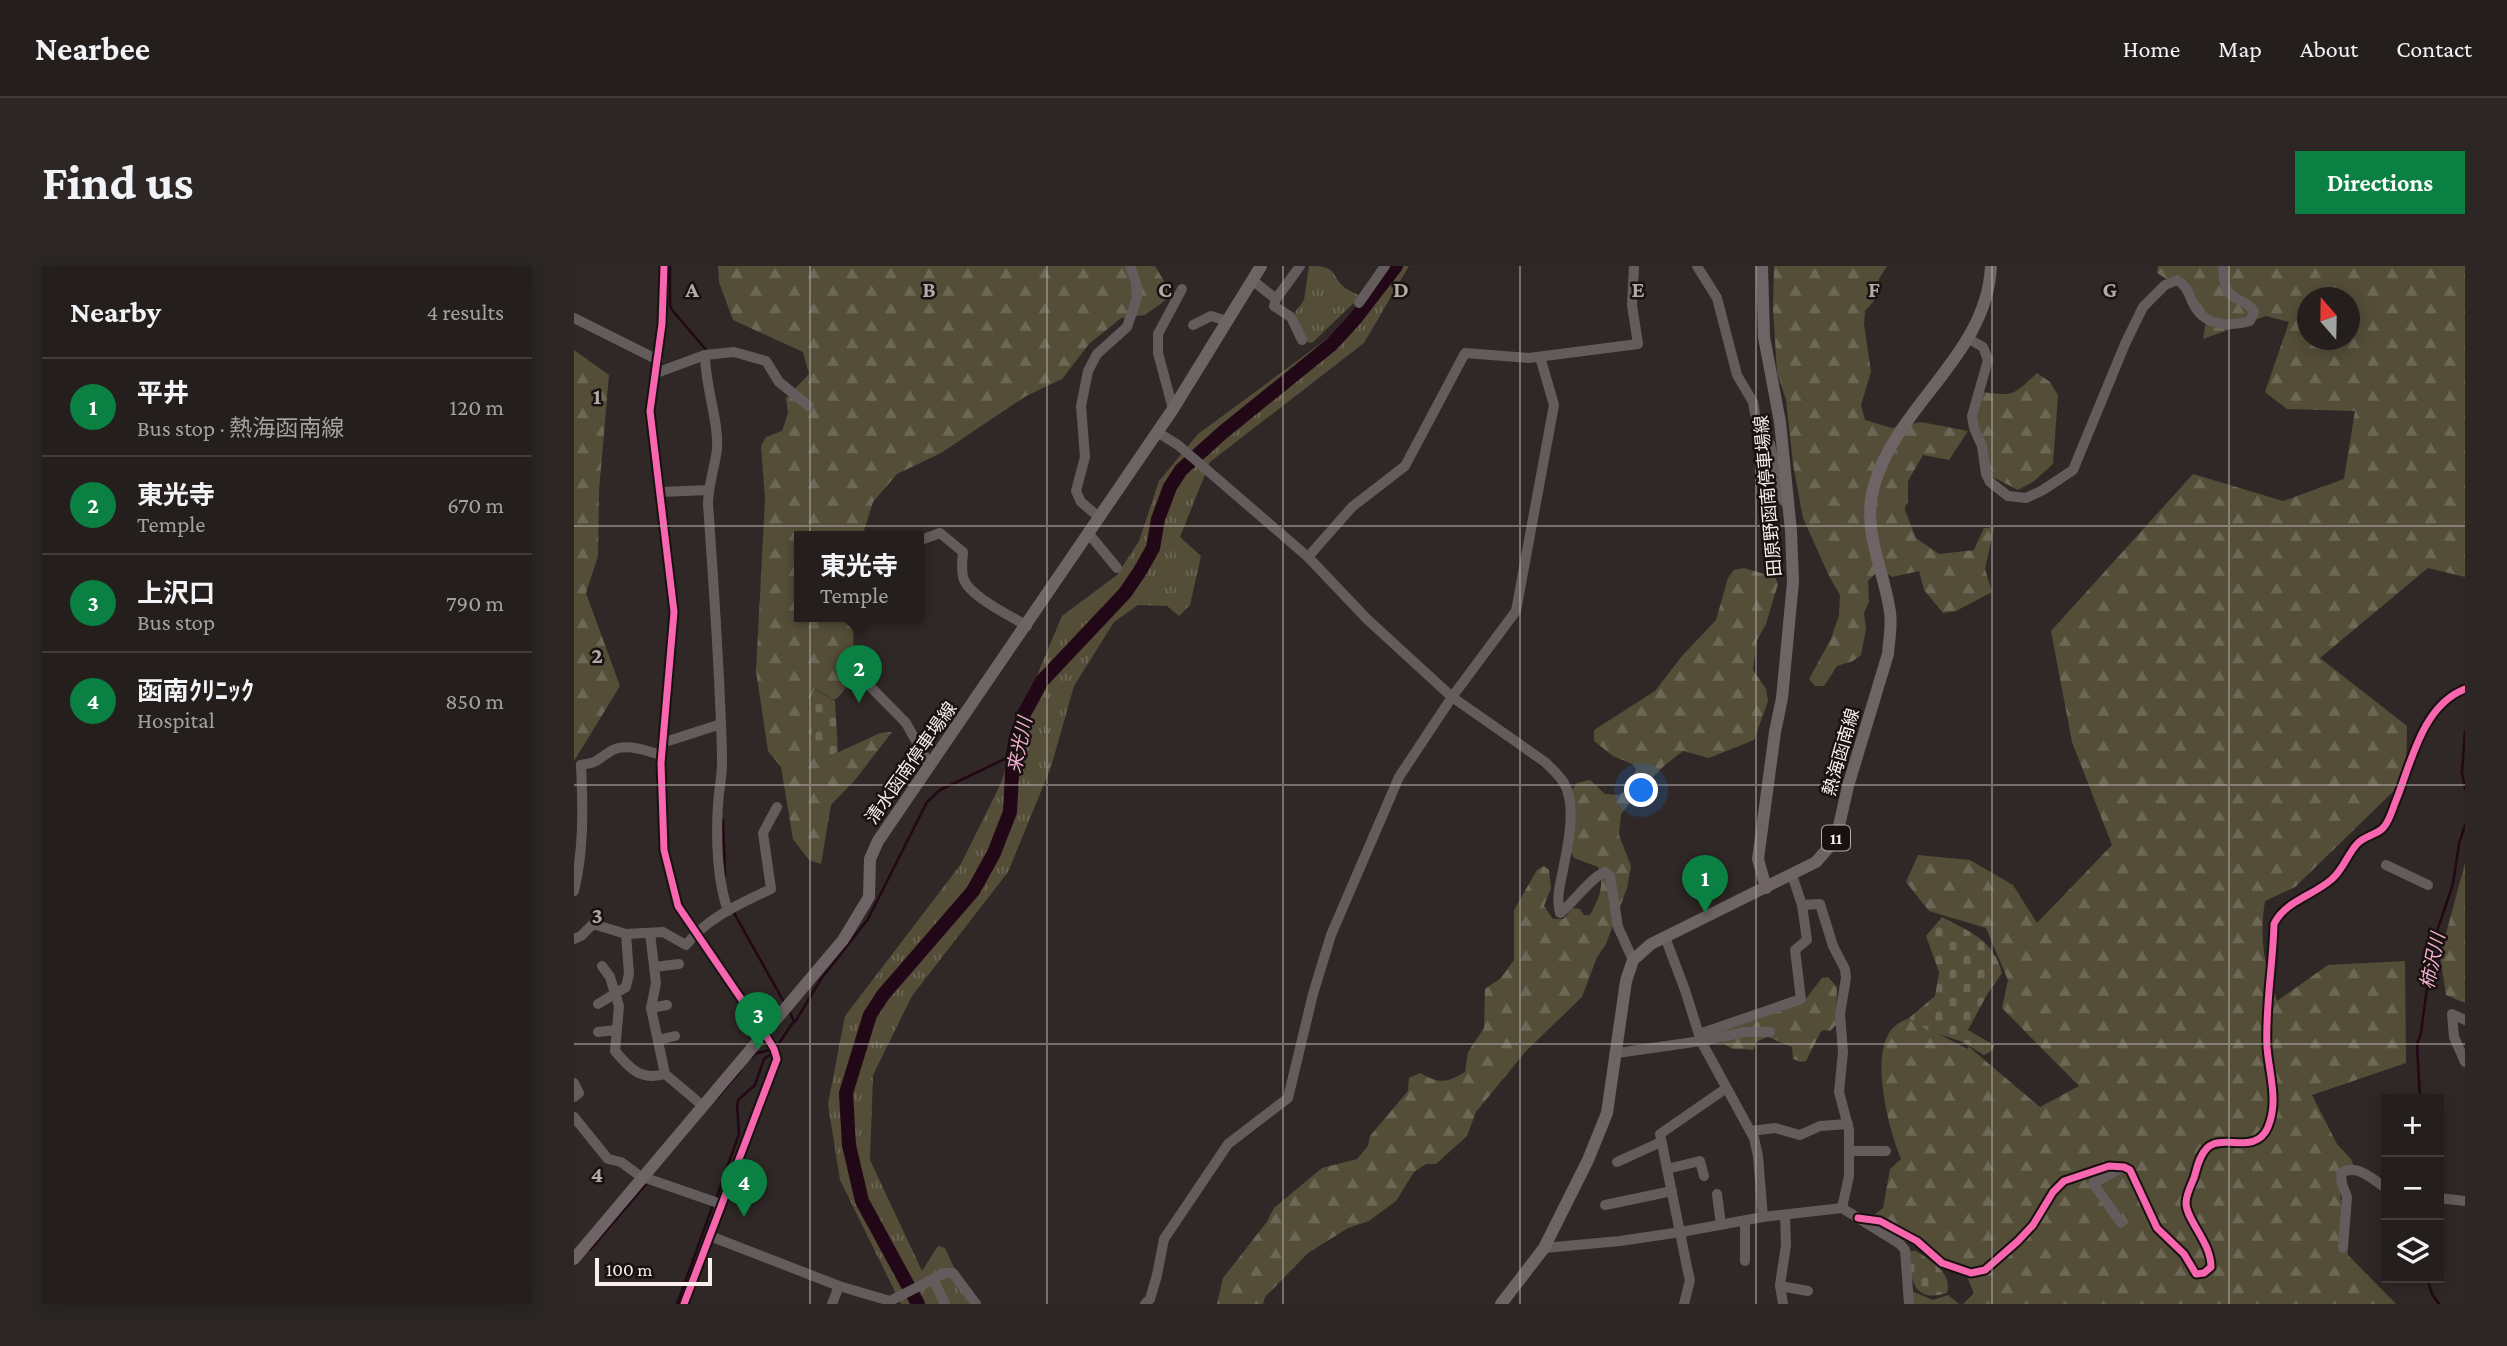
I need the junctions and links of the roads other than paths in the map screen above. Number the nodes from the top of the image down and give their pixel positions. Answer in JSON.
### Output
{"nodes":[{"id":1,"x":664,"y":266,"type":"edge"},
{"id":2,"x":1130,"y":266,"type":"edge"},
{"id":3,"x":1261,"y":266,"type":"edge"},
{"id":4,"x":1300,"y":266,"type":"edge"},
{"id":5,"x":1385,"y":266,"type":"edge"},
{"id":6,"x":1634,"y":266,"type":"edge"},
{"id":7,"x":1697,"y":266,"type":"edge"},
{"id":8,"x":1762,"y":266,"type":"edge"},
{"id":9,"x":1991,"y":266,"type":"edge"},
{"id":10,"x":2223,"y":266,"type":"edge"},
{"id":11,"x":1252,"y":280,"type":"junction"},
{"id":12,"x":1182,"y":289,"type":"dead end"},
{"id":13,"x":1276,"y":299,"type":"junction"},
{"id":14,"x":1359,"y":303,"type":"dead end"},
{"id":15,"x":574,"y":318,"type":"edge"},
{"id":16,"x":1227,"y":321,"type":"junction"},
{"id":17,"x":1193,"y":325,"type":"dead end"},
{"id":18,"x":1969,"y":339,"type":"junction"},
{"id":19,"x":1302,"y":340,"type":"dead end"},
{"id":20,"x":705,"y":355,"type":"junction"},
{"id":21,"x":1540,"y":357,"type":"junction"},
{"id":22,"x":658,"y":360,"type":"junction"},
{"id":23,"x":656,"y":373,"type":"junction"},
{"id":24,"x":809,"y":406,"type":"dead end"},
{"id":25,"x":1173,"y":409,"type":"junction"},
{"id":26,"x":1157,"y":432,"type":"junction"},
{"id":27,"x":708,"y":490,"type":"junction"},
{"id":28,"x":661,"y":492,"type":"junction"},
{"id":29,"x":1789,"y":505,"type":"junction"},
{"id":30,"x":1100,"y":518,"type":"junction"},
{"id":31,"x":1089,"y":534,"type":"junction"},
{"id":32,"x":924,"y":539,"type":"edge"},
{"id":33,"x":1308,"y":557,"type":"junction"},
{"id":34,"x":1117,"y":568,"type":"dead end"},
{"id":35,"x":1027,"y":626,"type":"junction"},
{"id":36,"x":856,"y":672,"type":"dead end"},
{"id":37,"x":2465,"y":689,"type":"edge"},
{"id":38,"x":1452,"y":697,"type":"junction"},
{"id":39,"x":721,"y":724,"type":"junction"},
{"id":40,"x":662,"y":749,"type":"junction"},
{"id":41,"x":930,"y":766,"type":"junction"},
{"id":42,"x":777,"y":807,"type":"dead end"},
{"id":43,"x":578,"y":820,"type":"edge"},
{"id":44,"x":2386,"y":865,"type":"dead end"},
{"id":45,"x":1792,"y":875,"type":"junction"},
{"id":46,"x":2428,"y":885,"type":"dead end"},
{"id":47,"x":1766,"y":888,"type":"junction"},
{"id":48,"x":574,"y":891,"type":"edge"},
{"id":49,"x":1802,"y":905,"type":"junction"},
{"id":50,"x":728,"y":911,"type":"junction"},
{"id":51,"x":696,"y":931,"type":"junction"},
{"id":52,"x":650,"y":933,"type":"junction"},
{"id":53,"x":626,"y":934,"type":"junction"},
{"id":54,"x":1665,"y":937,"type":"junction"},
{"id":55,"x":574,"y":939,"type":"edge"},
{"id":56,"x":1633,"y":960,"type":"junction"},
{"id":57,"x":679,"y":964,"type":"dead end"},
{"id":58,"x":602,"y":966,"type":"dead end"},
{"id":59,"x":654,"y":967,"type":"junction"},
{"id":60,"x":616,"y":995,"type":"junction"},
{"id":61,"x":598,"y":1004,"type":"dead end"},
{"id":62,"x":667,"y":1005,"type":"dead end"},
{"id":63,"x":651,"y":1009,"type":"junction"},
{"id":64,"x":2465,"y":1020,"type":"edge"},
{"id":65,"x":616,"y":1030,"type":"junction"},
{"id":66,"x":1770,"y":1031,"type":"dead end"},
{"id":67,"x":598,"y":1032,"type":"dead end"},
{"id":68,"x":765,"y":1034,"type":"junction"},
{"id":69,"x":675,"y":1036,"type":"dead end"},
{"id":70,"x":1700,"y":1038,"type":"junction"},
{"id":71,"x":658,"y":1040,"type":"junction"},
{"id":72,"x":1617,"y":1053,"type":"junction"},
{"id":73,"x":2465,"y":1062,"type":"edge"},
{"id":74,"x":664,"y":1074,"type":"junction"},
{"id":75,"x":574,"y":1083,"type":"edge"},
{"id":76,"x":1725,"y":1089,"type":"junction"},
{"id":77,"x":574,"y":1097,"type":"edge"},
{"id":78,"x":704,"y":1106,"type":"junction"},
{"id":79,"x":574,"y":1117,"type":"edge"},
{"id":80,"x":1848,"y":1124,"type":"junction"},
{"id":81,"x":1751,"y":1131,"type":"junction"},
{"id":82,"x":1661,"y":1142,"type":"junction"},
{"id":83,"x":1849,"y":1151,"type":"junction"},
{"id":84,"x":1886,"y":1151,"type":"dead end"},
{"id":85,"x":1617,"y":1162,"type":"dead end"},
{"id":86,"x":2124,"y":1167,"type":"junction"},
{"id":87,"x":1667,"y":1169,"type":"junction"},
{"id":88,"x":1704,"y":1176,"type":"dead end"},
{"id":89,"x":645,"y":1177,"type":"junction"},
{"id":90,"x":2381,"y":1185,"type":"edge"},
{"id":91,"x":1672,"y":1191,"type":"junction"},
{"id":92,"x":1717,"y":1194,"type":"dead end"},
{"id":93,"x":2444,"y":1199,"type":"edge"},
{"id":94,"x":2465,"y":1201,"type":"edge"},
{"id":95,"x":715,"y":1202,"type":"junction"},
{"id":96,"x":1605,"y":1205,"type":"dead end"},
{"id":97,"x":1842,"y":1208,"type":"junction"},
{"id":98,"x":1785,"y":1215,"type":"junction"},
{"id":99,"x":1763,"y":1217,"type":"junction"},
{"id":100,"x":1858,"y":1218,"type":"junction"},
{"id":101,"x":1745,"y":1221,"type":"junction"},
{"id":102,"x":2121,"y":1223,"type":"dead end"},
{"id":103,"x":1721,"y":1225,"type":"junction"},
{"id":104,"x":1681,"y":1232,"type":"junction"},
{"id":105,"x":710,"y":1236,"type":"junction"},
{"id":106,"x":1544,"y":1248,"type":"junction"},
{"id":107,"x":2343,"y":1248,"type":"dead end"},
{"id":108,"x":574,"y":1259,"type":"edge"},
{"id":109,"x":1745,"y":1261,"type":"dead end"},
{"id":110,"x":931,"y":1280,"type":"junction"},
{"id":111,"x":839,"y":1286,"type":"junction"},
{"id":112,"x":1780,"y":1286,"type":"junction"},
{"id":113,"x":1808,"y":1291,"type":"dead end"},
{"id":114,"x":684,"y":1304,"type":"edge"},
{"id":115,"x":832,"y":1304,"type":"edge"},
{"id":116,"x":945,"y":1304,"type":"edge"},
{"id":117,"x":976,"y":1304,"type":"edge"},
{"id":118,"x":1146,"y":1304,"type":"edge"},
{"id":119,"x":1501,"y":1304,"type":"edge"},
{"id":120,"x":1684,"y":1304,"type":"edge"},
{"id":121,"x":1783,"y":1304,"type":"edge"},
{"id":122,"x":1909,"y":1304,"type":"edge"}],
"edges":[{"from":1,"to":22,"type":"street"},
{"from":2,"to":30,"type":"street"},
{"from":3,"to":11,"type":"main road","name":"清水函南停車場線"},
{"from":4,"to":13,"type":"street"},
{"from":5,"to":14,"type":"street"},
{"from":6,"to":21,"type":"street"},
{"from":7,"to":29,"type":"street"},
{"from":8,"to":29,"type":"main road","name":"田原野函南停車場線"},
{"from":9,"to":18,"type":"main road","name":"熱海函南線","number":"11"},
{"from":10,"to":18,"type":"street"},
{"from":11,"to":13,"type":"street"},
{"from":11,"to":16,"type":"main road","name":"清水函南停車場線"},
{"from":12,"to":25,"type":"street"},
{"from":13,"to":19,"type":"street"},
{"from":15,"to":22,"type":"street"},
{"from":16,"to":17,"type":"street"},
{"from":16,"to":25,"type":"main road","name":"清水函南停車場線"},
{"from":18,"to":45,"type":"main road","name":"熱海函南線","number":"11"},
{"from":20,"to":23,"type":"street"},
{"from":20,"to":24,"type":"street"},
{"from":20,"to":27,"type":"street"},
{"from":21,"to":33,"type":"street"},
{"from":21,"to":38,"type":"street"},
{"from":22,"to":23,"type":"street"},
{"from":23,"to":28,"type":"street"},
{"from":25,"to":26,"type":"main road","name":"清水函南停車場線"},
{"from":26,"to":30,"type":"main road","name":"清水函南停車場線"},
{"from":26,"to":33,"type":"street"},
{"from":27,"to":28,"type":"street"},
{"from":27,"to":39,"type":"street"},
{"from":28,"to":40,"type":"street"},
{"from":29,"to":47,"type":"main road","name":"田原野函南停車場線"},
{"from":30,"to":31,"type":"main road","name":"清水函南停車場線"},
{"from":31,"to":34,"type":"street"},
{"from":31,"to":35,"type":"main road","name":"清水函南停車場線"},
{"from":32,"to":35,"type":"street"},
{"from":33,"to":38,"type":"street"},
{"from":35,"to":41,"type":"main road","name":"清水函南停車場線"},
{"from":36,"to":41,"type":"street"},
{"from":37,"to":86,"type":"street"},
{"from":38,"to":56,"type":"street"},
{"from":38,"to":118,"type":"street"},
{"from":39,"to":40,"type":"street"},
{"from":39,"to":50,"type":"street"},
{"from":40,"to":43,"type":"street"},
{"from":40,"to":51,"type":"street"},
{"from":41,"to":68,"type":"main road","name":"清水函南停車場線"},
{"from":42,"to":50,"type":"street"},
{"from":43,"to":48,"type":"street"},
{"from":44,"to":46,"type":"street"},
{"from":45,"to":47,"type":"main road","name":"熱海函南線","number":"11"},
{"from":45,"to":49,"type":"street"},
{"from":47,"to":54,"type":"main road","name":"熱海函南線","number":"11"},
{"from":49,"to":70,"type":"street"},
{"from":49,"to":80,"type":"street"},
{"from":50,"to":51,"type":"street"},
{"from":51,"to":52,"type":"street"},
{"from":51,"to":68,"type":"street"},
{"from":52,"to":53,"type":"street"},
{"from":52,"to":59,"type":"street"},
{"from":53,"to":55,"type":"street"},
{"from":53,"to":60,"type":"street"},
{"from":54,"to":56,"type":"main road","name":"熱海函南線","number":"11"},
{"from":54,"to":70,"type":"street"},
{"from":56,"to":72,"type":"main road"},
{"from":57,"to":59,"type":"street"},
{"from":58,"to":60,"type":"street"},
{"from":59,"to":63,"type":"street"},
{"from":60,"to":61,"type":"street"},
{"from":60,"to":65,"type":"street"},
{"from":62,"to":63,"type":"street"},
{"from":63,"to":71,"type":"street"},
{"from":64,"to":73,"type":"street"},
{"from":65,"to":67,"type":"street"},
{"from":65,"to":74,"type":"street"},
{"from":66,"to":70,"type":"street"},
{"from":68,"to":78,"type":"main road","name":"清水函南停車場線"},
{"from":68,"to":95,"type":"street"},
{"from":69,"to":71,"type":"street"},
{"from":70,"to":72,"type":"street"},
{"from":70,"to":76,"type":"street"},
{"from":71,"to":74,"type":"street"},
{"from":72,"to":106,"type":"main road"},
{"from":74,"to":78,"type":"street"},
{"from":75,"to":77,"type":"street"},
{"from":76,"to":81,"type":"street"},
{"from":76,"to":82,"type":"street"},
{"from":78,"to":89,"type":"main road","name":"清水函南停車場線"},
{"from":79,"to":89,"type":"street"},
{"from":80,"to":81,"type":"street"},
{"from":80,"to":83,"type":"street"},
{"from":81,"to":99,"type":"street"},
{"from":82,"to":85,"type":"street"},
{"from":82,"to":87,"type":"street"},
{"from":83,"to":84,"type":"street"},
{"from":83,"to":97,"type":"street"},
{"from":86,"to":100,"type":"street"},
{"from":86,"to":102,"type":"street"},
{"from":87,"to":88,"type":"street"},
{"from":87,"to":91,"type":"street"},
{"from":89,"to":95,"type":"street"},
{"from":89,"to":108,"type":"main road","name":"清水函南停車場線"},
{"from":90,"to":107,"type":"street"},
{"from":91,"to":96,"type":"street"},
{"from":91,"to":104,"type":"street"},
{"from":92,"to":103,"type":"street"},
{"from":93,"to":94,"type":"street"},
{"from":95,"to":105,"type":"street"},
{"from":97,"to":98,"type":"street"},
{"from":97,"to":100,"type":"street"},
{"from":98,"to":99,"type":"street"},
{"from":98,"to":112,"type":"street"},
{"from":99,"to":101,"type":"street"},
{"from":100,"to":122,"type":"street"},
{"from":101,"to":103,"type":"street"},
{"from":101,"to":109,"type":"street"},
{"from":103,"to":104,"type":"street"},
{"from":104,"to":106,"type":"street"},
{"from":104,"to":120,"type":"street"},
{"from":105,"to":111,"type":"street"},
{"from":105,"to":114,"type":"street"},
{"from":106,"to":119,"type":"main road"},
{"from":110,"to":111,"type":"street"},
{"from":110,"to":116,"type":"street"},
{"from":110,"to":117,"type":"street"},
{"from":111,"to":115,"type":"street"},
{"from":112,"to":113,"type":"street"},
{"from":112,"to":121,"type":"street"}]}
